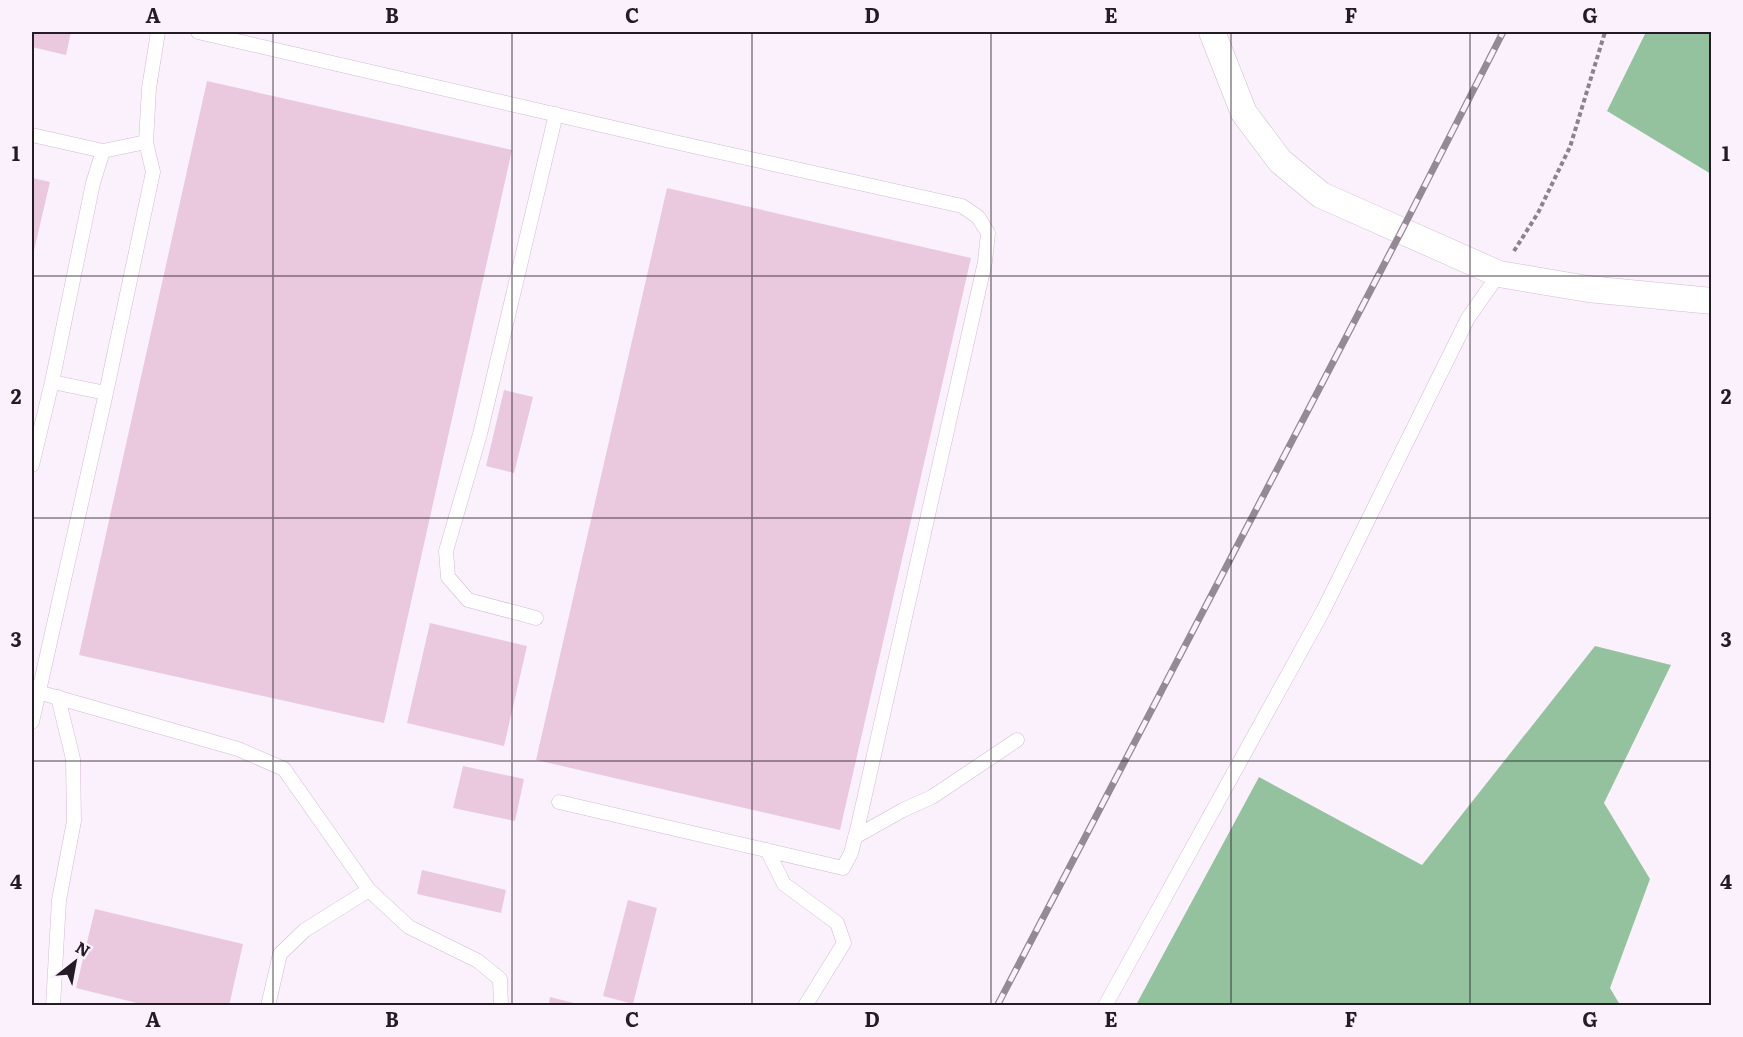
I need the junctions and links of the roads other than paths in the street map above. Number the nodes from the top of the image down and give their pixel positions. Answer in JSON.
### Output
{"nodes":[{"id":1,"x":158,"y":32,"type":"edge"},
{"id":2,"x":198,"y":32,"type":"edge"},
{"id":3,"x":1212,"y":32,"type":"edge"},
{"id":4,"x":556,"y":114,"type":"junction"},
{"id":5,"x":32,"y":135,"type":"edge"},
{"id":6,"x":146,"y":142,"type":"junction"},
{"id":7,"x":103,"y":151,"type":"junction"},
{"id":8,"x":1499,"y":274,"type":"junction"},
{"id":9,"x":1712,"y":301,"type":"edge"},
{"id":10,"x":52,"y":382,"type":"junction"},
{"id":11,"x":106,"y":393,"type":"junction"},
{"id":12,"x":32,"y":465,"type":"edge"},
{"id":13,"x":536,"y":618,"type":"dead end"},
{"id":14,"x":38,"y":692,"type":"junction"},
{"id":15,"x":58,"y":697,"type":"junction"},
{"id":16,"x":32,"y":722,"type":"edge"},
{"id":17,"x":1017,"y":740,"type":"dead end"},
{"id":18,"x":559,"y":802,"type":"dead end"},
{"id":19,"x":855,"y":837,"type":"junction"},
{"id":20,"x":767,"y":850,"type":"junction"},
{"id":21,"x":369,"y":890,"type":"junction"},
{"id":22,"x":53,"y":1005,"type":"edge"},
{"id":23,"x":268,"y":1005,"type":"edge"},
{"id":24,"x":501,"y":1005,"type":"edge"},
{"id":25,"x":805,"y":1005,"type":"edge"},
{"id":26,"x":1105,"y":1005,"type":"edge"}],
"edges":[{"from":1,"to":6,"type":"lane"},
{"from":2,"to":4,"type":"lane"},
{"from":3,"to":8,"type":"street"},
{"from":4,"to":13,"type":"lane"},
{"from":4,"to":19,"type":"lane"},
{"from":5,"to":7,"type":"lane"},
{"from":6,"to":7,"type":"lane"},
{"from":6,"to":11,"type":"lane"},
{"from":7,"to":10,"type":"lane"},
{"from":8,"to":9,"type":"street"},
{"from":8,"to":26,"type":"lane"},
{"from":10,"to":11,"type":"lane"},
{"from":10,"to":12,"type":"lane"},
{"from":11,"to":14,"type":"lane"},
{"from":14,"to":15,"type":"lane"},
{"from":14,"to":16,"type":"lane"},
{"from":15,"to":21,"type":"lane"},
{"from":15,"to":22,"type":"lane"},
{"from":17,"to":19,"type":"lane"},
{"from":18,"to":20,"type":"lane"},
{"from":19,"to":20,"type":"lane"},
{"from":20,"to":25,"type":"lane"},
{"from":21,"to":23,"type":"lane"},
{"from":21,"to":24,"type":"lane"}]}
